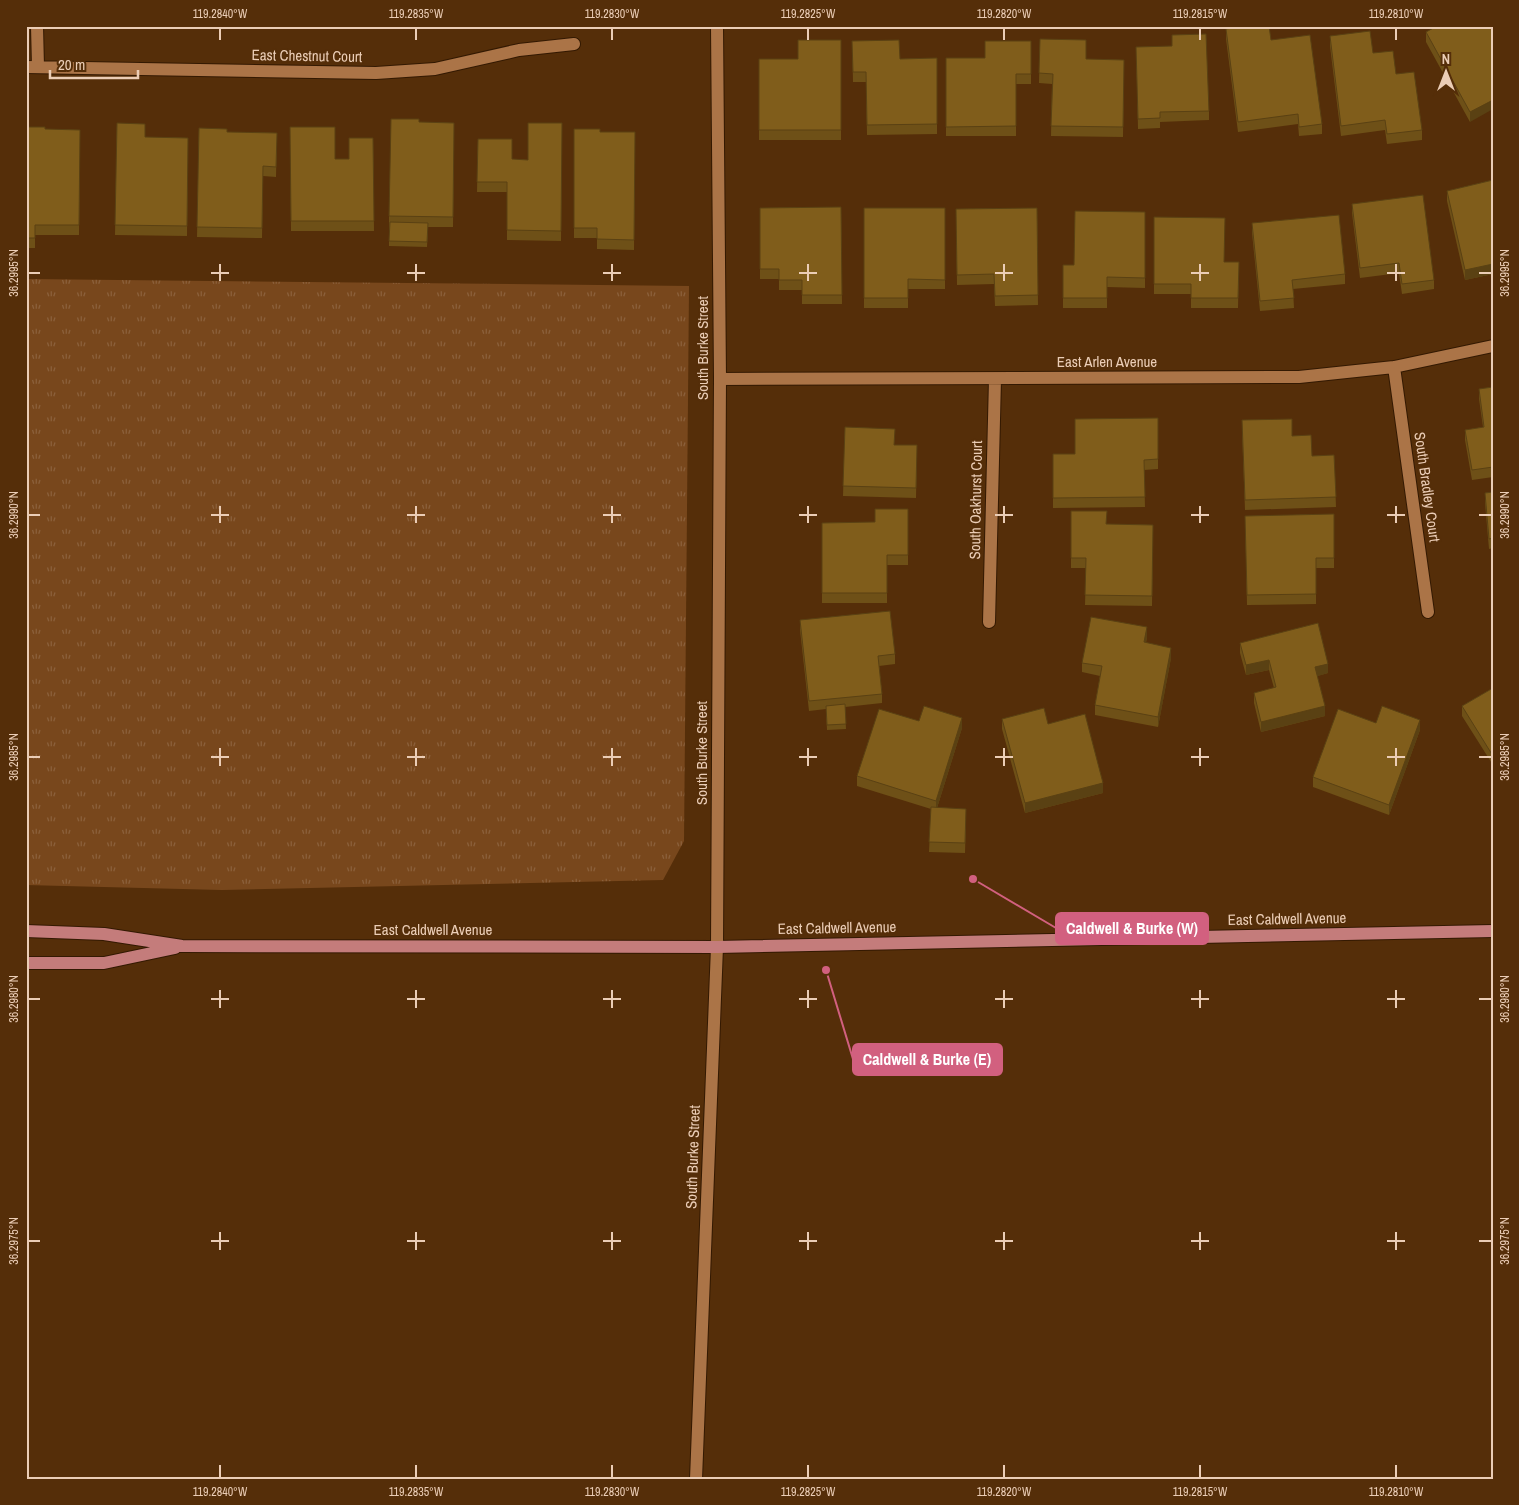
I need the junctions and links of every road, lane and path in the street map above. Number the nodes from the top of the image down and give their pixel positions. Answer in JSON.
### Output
{"nodes":[{"id":1,"x":37,"y":26,"type":"edge"},
{"id":2,"x":717,"y":26,"type":"edge"},
{"id":3,"x":574,"y":44,"type":"dead end"},
{"id":4,"x":32,"y":67,"type":"edge"},
{"id":5,"x":1493,"y":346,"type":"edge"},
{"id":6,"x":1394,"y":367,"type":"junction"},
{"id":7,"x":720,"y":379,"type":"junction"},
{"id":8,"x":995,"y":379,"type":"junction"},
{"id":9,"x":1428,"y":612,"type":"dead end"},
{"id":10,"x":989,"y":622,"type":"dead end"},
{"id":11,"x":26,"y":931,"type":"edge"},
{"id":12,"x":1493,"y":931,"type":"edge"},
{"id":13,"x":182,"y":946,"type":"junction"},
{"id":14,"x":717,"y":947,"type":"junction"},
{"id":15,"x":26,"y":964,"type":"edge"},
{"id":16,"x":696,"y":1479,"type":"edge"}],
"edges":[{"from":1,"to":4,"type":"street"},
{"from":2,"to":7,"type":"street","name":"South Burke Street"},
{"from":3,"to":4,"type":"street","name":"East Chestnut Court"},
{"from":5,"to":6,"type":"street","name":"East Arlen Avenue"},
{"from":6,"to":8,"type":"street","name":"East Arlen Avenue"},
{"from":6,"to":9,"type":"street","name":"South Bradley Court"},
{"from":7,"to":8,"type":"street","name":"East Arlen Avenue"},
{"from":7,"to":14,"type":"street","name":"South Burke Street"},
{"from":8,"to":10,"type":"street","name":"South Oakhurst Court"},
{"from":11,"to":13,"type":"main road","name":"East Caldwell Avenue"},
{"from":12,"to":14,"type":"main road","name":"East Caldwell Avenue"},
{"from":13,"to":14,"type":"main road","name":"East Caldwell Avenue"},
{"from":13,"to":15,"type":"main road","name":"East Caldwell Avenue"},
{"from":14,"to":16,"type":"street","name":"South Burke Street"}]}
